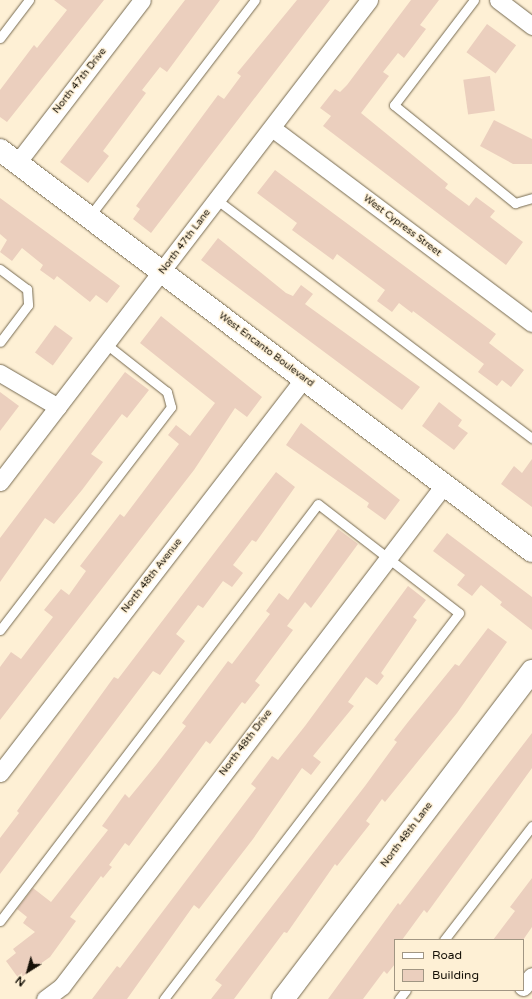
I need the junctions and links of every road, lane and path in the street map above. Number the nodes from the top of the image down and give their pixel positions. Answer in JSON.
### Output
{"nodes":[{"id":1,"x":29,"y":0,"type":"edge"},
{"id":2,"x":142,"y":0,"type":"edge"},
{"id":3,"x":256,"y":0,"type":"edge"},
{"id":4,"x":369,"y":0,"type":"edge"},
{"id":5,"x":474,"y":0,"type":"edge"},
{"id":6,"x":498,"y":0,"type":"edge"},
{"id":7,"x":532,"y":26,"type":"edge"},
{"id":8,"x":0,"y":38,"type":"edge"},
{"id":9,"x":272,"y":128,"type":"junction"},
{"id":10,"x":0,"y":150,"type":"edge"},
{"id":11,"x":17,"y":163,"type":"junction"},
{"id":12,"x":532,"y":198,"type":"edge"},
{"id":13,"x":217,"y":200,"type":"junction"},
{"id":14,"x":90,"y":217,"type":"junction"},
{"id":15,"x":0,"y":269,"type":"edge"},
{"id":16,"x":162,"y":272,"type":"junction"},
{"id":17,"x":532,"y":323,"type":"edge"},
{"id":18,"x":0,"y":342,"type":"edge"},
{"id":19,"x":106,"y":344,"type":"junction"},
{"id":20,"x":0,"y":373,"type":"edge"},
{"id":21,"x":303,"y":379,"type":"junction"},
{"id":22,"x":58,"y":407,"type":"junction"},
{"id":23,"x":532,"y":438,"type":"edge"},
{"id":24,"x":0,"y":482,"type":"edge"},
{"id":25,"x":444,"y":484,"type":"junction"},
{"id":26,"x":532,"y":551,"type":"edge"},
{"id":27,"x":387,"y":558,"type":"junction"},
{"id":28,"x":0,"y":630,"type":"edge"},
{"id":29,"x":532,"y":671,"type":"edge"},
{"id":30,"x":0,"y":773,"type":"edge"},
{"id":31,"x":532,"y":826,"type":"edge"},
{"id":32,"x":0,"y":921,"type":"edge"},
{"id":33,"x":445,"y":939,"type":"edge"},
{"id":34,"x":532,"y":976,"type":"edge"},
{"id":35,"x":524,"y":986,"type":"edge"},
{"id":36,"x":405,"y":991,"type":"edge"},
{"id":37,"x":520,"y":991,"type":"edge"},
{"id":38,"x":45,"y":999,"type":"edge"},
{"id":39,"x":164,"y":999,"type":"edge"},
{"id":40,"x":283,"y":999,"type":"edge"},
{"id":41,"x":399,"y":999,"type":"edge"},
{"id":42,"x":514,"y":999,"type":"edge"}],
"edges":[{"from":1,"to":8,"type":"lane"},
{"from":2,"to":11,"type":"street","name":"North 47th Drive"},
{"from":3,"to":14,"type":"lane"},
{"from":4,"to":9,"type":"street","name":"North 47th Lane"},
{"from":5,"to":12,"type":"lane"},
{"from":6,"to":7,"type":"street"},
{"from":9,"to":13,"type":"street","name":"North 47th Lane"},
{"from":9,"to":17,"type":"street","name":"West Cypress Street"},
{"from":10,"to":11,"type":"street","name":"West Encanto Boulevard"},
{"from":11,"to":14,"type":"street","name":"West Encanto Boulevard"},
{"from":13,"to":16,"type":"street","name":"North 47th Lane"},
{"from":13,"to":23,"type":"lane"},
{"from":14,"to":16,"type":"street","name":"West Encanto Boulevard"},
{"from":15,"to":18,"type":"lane"},
{"from":16,"to":19,"type":"street","name":"North 47th Lane"},
{"from":16,"to":21,"type":"street","name":"West Encanto Boulevard"},
{"from":19,"to":22,"type":"street","name":"North 47th Lane"},
{"from":19,"to":28,"type":"lane"},
{"from":20,"to":22,"type":"street"},
{"from":21,"to":25,"type":"street","name":"West Encanto Boulevard"},
{"from":21,"to":30,"type":"street","name":"North 48th Avenue"},
{"from":22,"to":24,"type":"street","name":"North 47th Lane"},
{"from":25,"to":26,"type":"street","name":"West Encanto Boulevard"},
{"from":25,"to":27,"type":"street","name":"North 48th Drive"},
{"from":27,"to":32,"type":"lane"},
{"from":27,"to":38,"type":"street","name":"North 48th Drive"},
{"from":27,"to":39,"type":"lane"},
{"from":29,"to":40,"type":"street","name":"North 48th Lane"},
{"from":31,"to":33,"type":"lane"},
{"from":34,"to":35,"type":"street"},
{"from":36,"to":41,"type":"lane"},
{"from":37,"to":42,"type":"street"}]}
